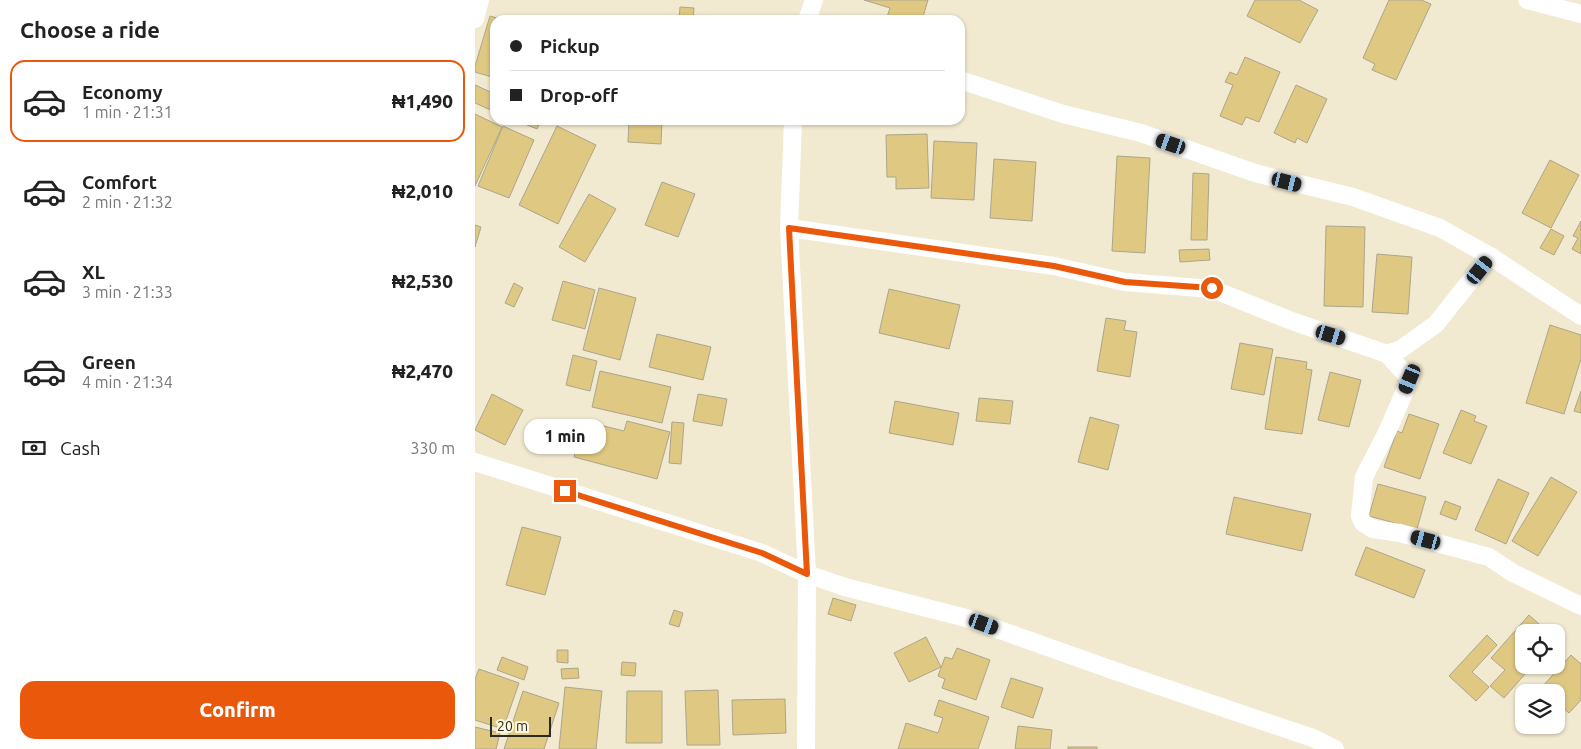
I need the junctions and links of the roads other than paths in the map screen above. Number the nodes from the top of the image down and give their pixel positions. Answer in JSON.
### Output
{"nodes":[{"id":1,"x":814,"y":0,"type":"edge"},
{"id":2,"x":1527,"y":0,"type":"edge"},
{"id":3,"x":1581,"y":14,"type":"edge"},
{"id":4,"x":809,"y":15,"type":"edge"},
{"id":5,"x":965,"y":82,"type":"edge"},
{"id":6,"x":793,"y":125,"type":"edge"},
{"id":7,"x":789,"y":228,"type":"junction"},
{"id":8,"x":1490,"y":256,"type":"junction"},
{"id":9,"x":1581,"y":316,"type":"edge"},
{"id":10,"x":1387,"y":354,"type":"junction"},
{"id":11,"x":475,"y":462,"type":"edge"},
{"id":12,"x":807,"y":574,"type":"junction"},
{"id":13,"x":1581,"y":606,"type":"edge"},
{"id":14,"x":806,"y":749,"type":"edge"},
{"id":15,"x":1335,"y":749,"type":"edge"}],
"edges":[{"from":1,"to":4,"type":"street"},
{"from":2,"to":3,"type":"street"},
{"from":5,"to":8,"type":"street"},
{"from":6,"to":7,"type":"street"},
{"from":7,"to":10,"type":"street"},
{"from":7,"to":12,"type":"street"},
{"from":8,"to":9,"type":"street"},
{"from":8,"to":10,"type":"street"},
{"from":10,"to":13,"type":"street"},
{"from":11,"to":12,"type":"street"},
{"from":12,"to":14,"type":"street"},
{"from":12,"to":15,"type":"street"}]}
